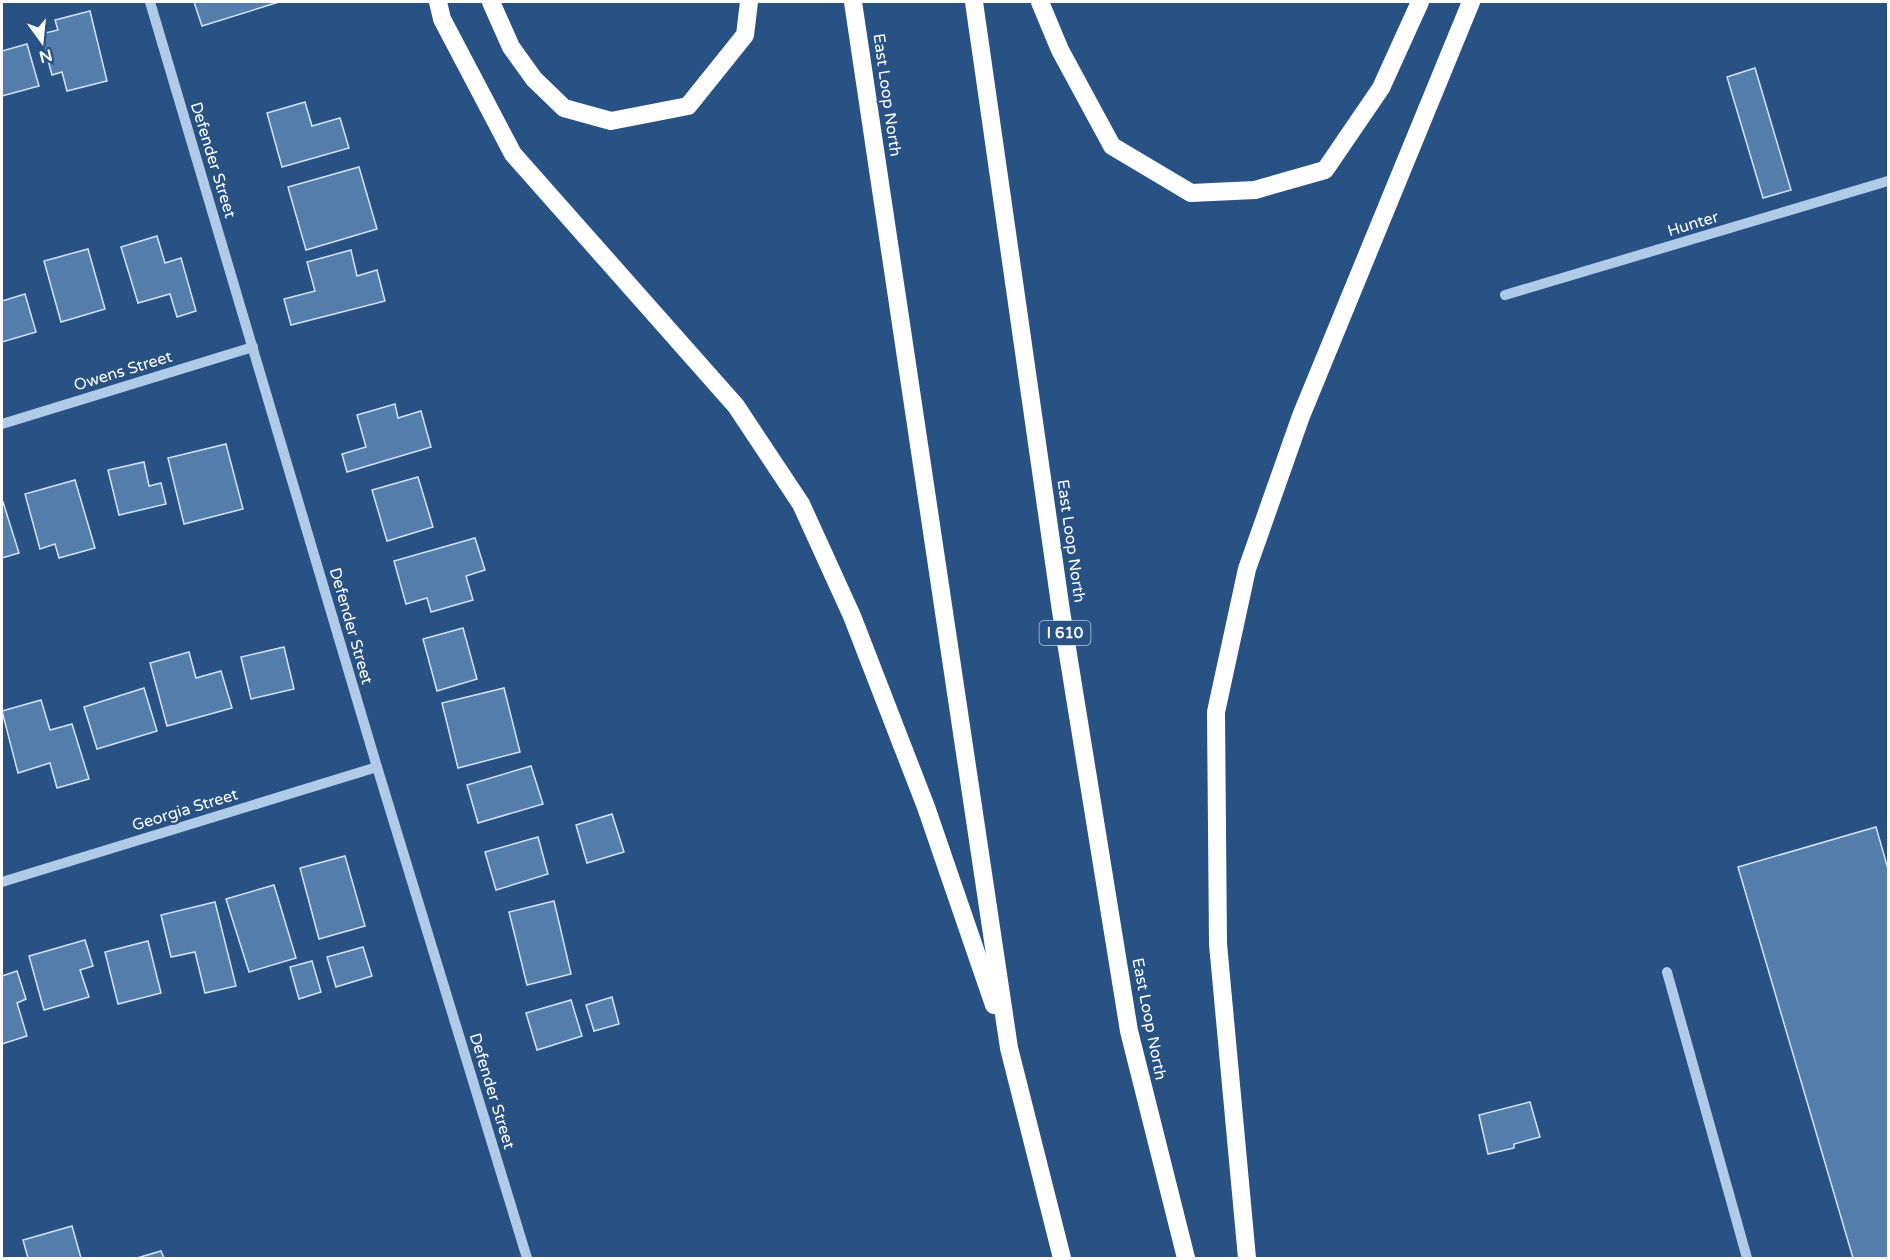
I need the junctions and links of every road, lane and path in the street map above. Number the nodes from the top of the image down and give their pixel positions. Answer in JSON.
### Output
{"nodes":[{"id":1,"x":150,"y":2,"type":"edge"},
{"id":2,"x":438,"y":2,"type":"edge"},
{"id":3,"x":491,"y":2,"type":"edge"},
{"id":4,"x":749,"y":2,"type":"edge"},
{"id":5,"x":853,"y":2,"type":"edge"},
{"id":6,"x":974,"y":2,"type":"edge"},
{"id":7,"x":1040,"y":2,"type":"edge"},
{"id":8,"x":1420,"y":2,"type":"edge"},
{"id":9,"x":1471,"y":2,"type":"edge"},
{"id":10,"x":1888,"y":181,"type":"edge"},
{"id":11,"x":1505,"y":295,"type":"dead end"},
{"id":12,"x":253,"y":347,"type":"junction"},
{"id":13,"x":2,"y":424,"type":"edge"},
{"id":14,"x":377,"y":767,"type":"junction"},
{"id":15,"x":2,"y":882,"type":"edge"},
{"id":16,"x":1667,"y":972,"type":"dead end"},
{"id":17,"x":1009,"y":1048,"type":"junction"},
{"id":18,"x":527,"y":1258,"type":"edge"},
{"id":19,"x":1062,"y":1258,"type":"edge"},
{"id":20,"x":1186,"y":1258,"type":"edge"},
{"id":21,"x":1247,"y":1258,"type":"edge"},
{"id":22,"x":1746,"y":1258,"type":"edge"}],
"edges":[{"from":1,"to":12,"type":"street","name":"Defender Street"},
{"from":2,"to":17,"type":"highway"},
{"from":3,"to":4,"type":"highway"},
{"from":5,"to":17,"type":"highway","name":"East Loop North"},
{"from":6,"to":20,"type":"highway","name":"East Loop North","number":"I 610"},
{"from":7,"to":8,"type":"highway"},
{"from":9,"to":21,"type":"highway"},
{"from":10,"to":11,"type":"street","name":"Hunter"},
{"from":12,"to":13,"type":"street","name":"Owens Street"},
{"from":12,"to":14,"type":"street","name":"Defender Street"},
{"from":14,"to":15,"type":"street","name":"Georgia Street"},
{"from":14,"to":18,"type":"street","name":"Defender Street"},
{"from":16,"to":22,"type":"street"},
{"from":17,"to":19,"type":"highway","name":"East Loop North"}]}
